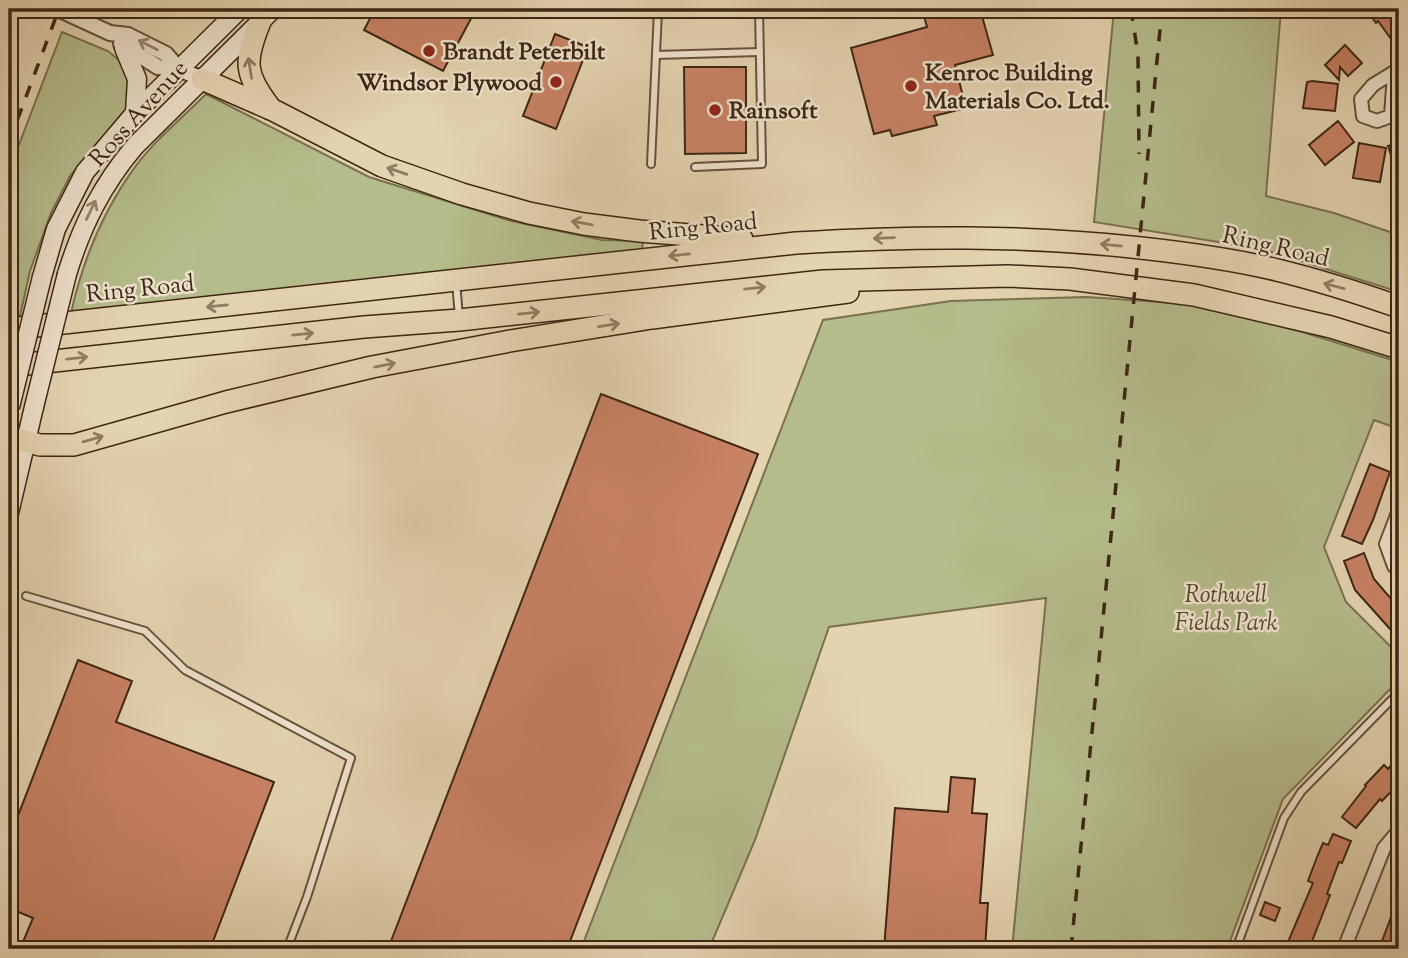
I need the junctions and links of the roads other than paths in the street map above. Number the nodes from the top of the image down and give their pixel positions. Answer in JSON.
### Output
{"nodes":[{"id":1,"x":58,"y":9,"type":"edge"},
{"id":2,"x":240,"y":9,"type":"edge"},
{"id":3,"x":614,"y":9,"type":"edge"},
{"id":4,"x":766,"y":9,"type":"edge"},
{"id":5,"x":658,"y":10,"type":"edge"},
{"id":6,"x":266,"y":15,"type":"edge"},
{"id":7,"x":110,"y":33,"type":"junction"},
{"id":8,"x":124,"y":48,"type":"junction"},
{"id":9,"x":759,"y":52,"type":"junction"},
{"id":10,"x":656,"y":55,"type":"junction"},
{"id":11,"x":178,"y":69,"type":"junction"},
{"id":12,"x":202,"y":79,"type":"junction"},
{"id":13,"x":273,"y":110,"type":"junction"},
{"id":14,"x":135,"y":113,"type":"junction"},
{"id":15,"x":651,"y":164,"type":"dead end"},
{"id":16,"x":695,"y":167,"type":"dead end"},
{"id":17,"x":796,"y":243,"type":"junction"},
{"id":18,"x":947,"y":278,"type":"junction"},
{"id":19,"x":456,"y":281,"type":"junction"},
{"id":20,"x":1399,"y":307,"type":"edge"},
{"id":21,"x":459,"y":320,"type":"junction"},
{"id":22,"x":9,"y":329,"type":"edge"},
{"id":23,"x":1399,"y":348,"type":"edge"},
{"id":24,"x":9,"y":366,"type":"edge"},
{"id":25,"x":10,"y":410,"type":"edge"},
{"id":26,"x":18,"y":439,"type":"edge"},
{"id":27,"x":1399,"y":510,"type":"edge"},
{"id":28,"x":9,"y":513,"type":"edge"},
{"id":29,"x":1399,"y":572,"type":"edge"},
{"id":30,"x":26,"y":596,"type":"dead end"},
{"id":31,"x":1399,"y":692,"type":"edge"},
{"id":32,"x":1399,"y":830,"type":"edge"},
{"id":33,"x":286,"y":949,"type":"edge"},
{"id":34,"x":1236,"y":949,"type":"edge"},
{"id":35,"x":1345,"y":949,"type":"edge"}],
"edges":[{"from":1,"to":7,"type":"street"},
{"from":2,"to":11,"type":"main road","name":"Ross Avenue"},
{"from":3,"to":5,"type":"street"},
{"from":4,"to":5,"type":"street"},
{"from":4,"to":9,"type":"lane"},
{"from":5,"to":10,"type":"lane"},
{"from":6,"to":12,"type":"main road","name":"Ross Avenue"},
{"from":13,"to":6,"type":"highway","one_way":true},
{"from":7,"to":8,"type":"street"},
{"from":11,"to":7,"type":"street","one_way":true},
{"from":8,"to":11,"type":"street"},
{"from":8,"to":14,"type":"main road"},
{"from":9,"to":10,"type":"lane"},
{"from":9,"to":16,"type":"lane"},
{"from":10,"to":15,"type":"lane"},
{"from":11,"to":12,"type":"street"},
{"from":11,"to":14,"type":"main road","name":"Ross Avenue"},
{"from":12,"to":13,"type":"highway"},
{"from":26,"to":12,"type":"main road","name":"Ross Avenue","one_way":true,"bridge":true},
{"from":17,"to":13,"type":"highway","one_way":true},
{"from":14,"to":25,"type":"main road","name":"Ross Avenue","bridge":true},
{"from":17,"to":19,"type":"highway","name":"Ring Road","one_way":true},
{"from":20,"to":17,"type":"highway","name":"Ring Road","one_way":true},
{"from":21,"to":18,"type":"highway","one_way":true},
{"from":18,"to":23,"type":"highway"},
{"from":26,"to":18,"type":"highway","one_way":true},
{"from":19,"to":21,"type":"lane"},
{"from":19,"to":22,"type":"highway","name":"Ring Road","one_way":true},
{"from":24,"to":21,"type":"highway","one_way":true},
{"from":26,"to":28,"type":"main road","name":"Ross Avenue"},
{"from":27,"to":29,"type":"street"},
{"from":30,"to":33,"type":"lane"},
{"from":31,"to":34,"type":"lane"},
{"from":32,"to":35,"type":"street"}]}
